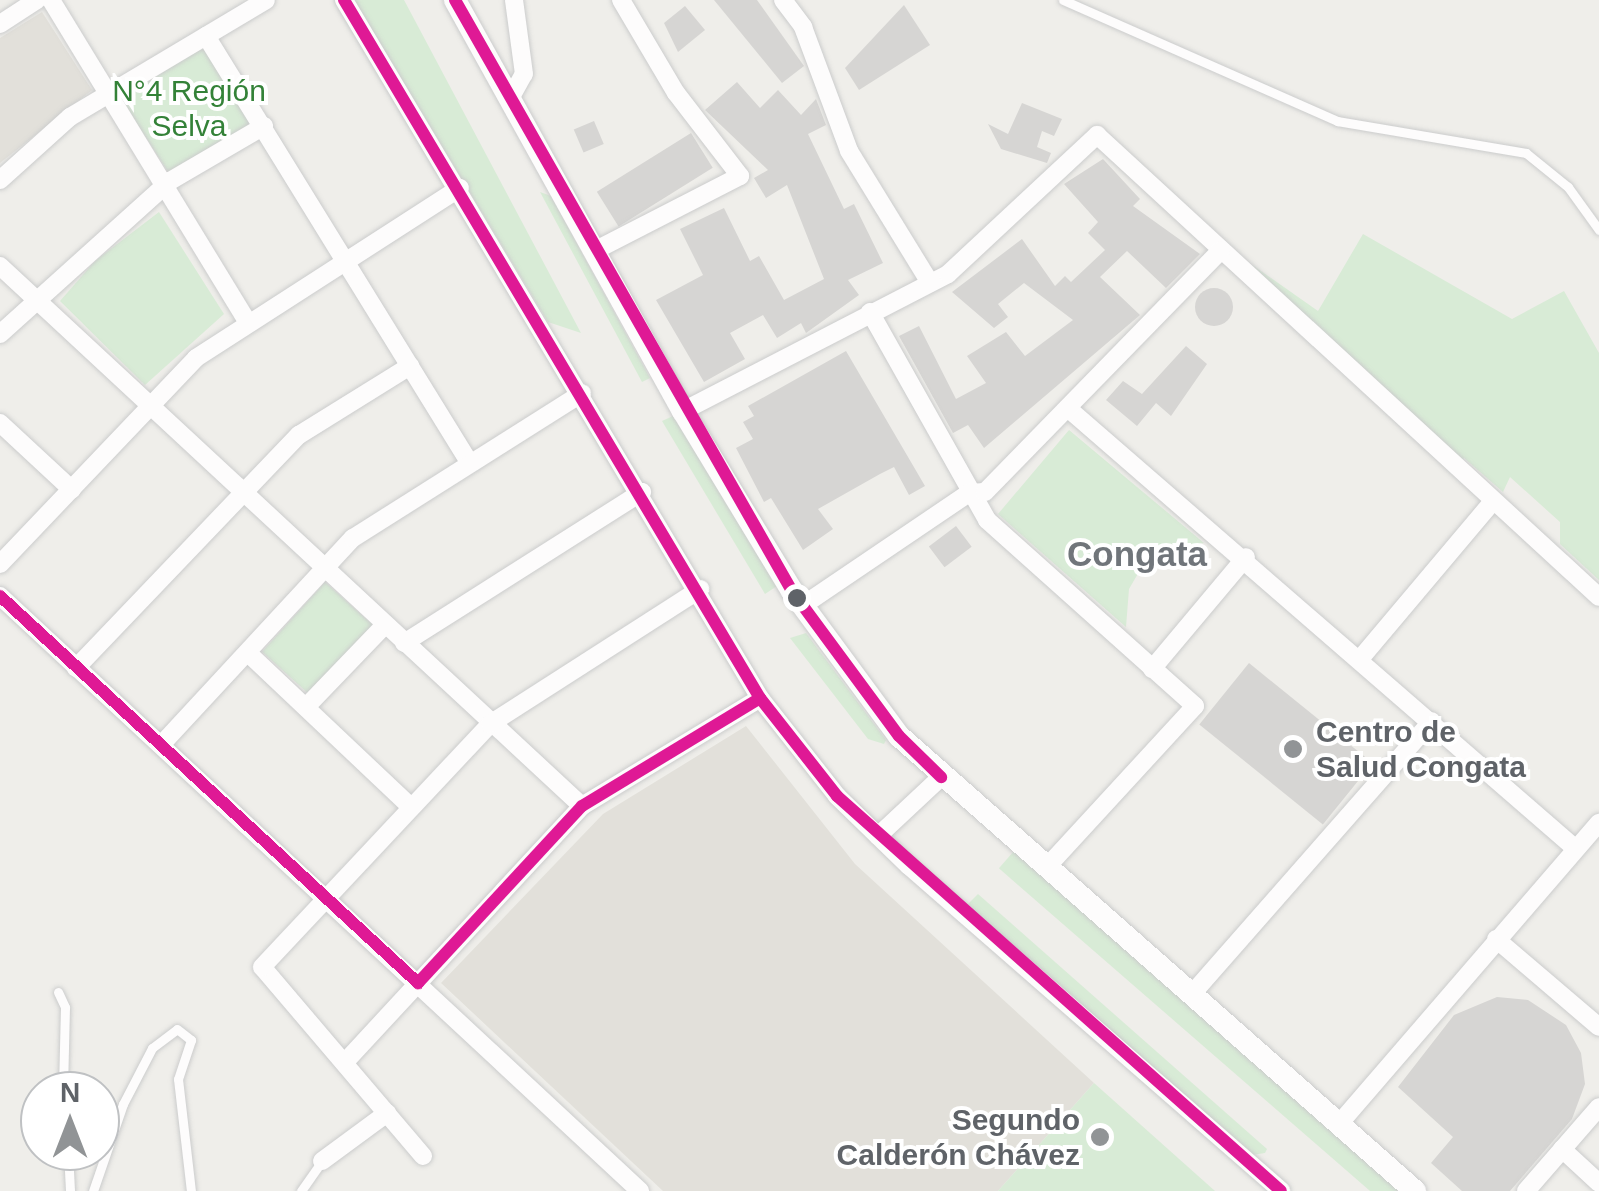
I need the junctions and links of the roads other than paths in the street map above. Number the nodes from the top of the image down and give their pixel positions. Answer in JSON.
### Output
{"nodes":[{"id":1,"x":38,"y":0,"type":"edge"},
{"id":2,"x":51,"y":0,"type":"edge"},
{"id":3,"x":266,"y":0,"type":"edge"},
{"id":4,"x":344,"y":0,"type":"edge"},
{"id":5,"x":456,"y":0,"type":"edge"},
{"id":6,"x":514,"y":0,"type":"edge"},
{"id":7,"x":621,"y":0,"type":"edge"},
{"id":8,"x":782,"y":0,"type":"edge"},
{"id":9,"x":1063,"y":0,"type":"edge"},
{"id":10,"x":0,"y":24,"type":"edge"},
{"id":11,"x":206,"y":36,"type":"junction"},
{"id":12,"x":108,"y":96,"type":"junction"},
{"id":13,"x":512,"y":98,"type":"junction"},
{"id":14,"x":264,"y":126,"type":"junction"},
{"id":15,"x":0,"y":180,"type":"edge"},
{"id":16,"x":460,"y":188,"type":"junction"},
{"id":17,"x":166,"y":190,"type":"junction"},
{"id":18,"x":1599,"y":230,"type":"edge"},
{"id":19,"x":596,"y":250,"type":"junction"},
{"id":20,"x":1221,"y":250,"type":"junction"},
{"id":21,"x":344,"y":259,"type":"junction"},
{"id":22,"x":0,"y":266,"type":"edge"},
{"id":23,"x":930,"y":281,"type":"junction"},
{"id":24,"x":34,"y":299,"type":"junction"},
{"id":25,"x":870,"y":312,"type":"junction"},
{"id":26,"x":246,"y":320,"type":"junction"},
{"id":27,"x":0,"y":334,"type":"edge"},
{"id":28,"x":410,"y":366,"type":"junction"},
{"id":29,"x":582,"y":393,"type":"junction"},
{"id":30,"x":149,"y":404,"type":"junction"},
{"id":31,"x":683,"y":410,"type":"junction"},
{"id":32,"x":1071,"y":410,"type":"junction"},
{"id":33,"x":0,"y":423,"type":"edge"},
{"id":34,"x":469,"y":462,"type":"junction"},
{"id":35,"x":72,"y":490,"type":"junction"},
{"id":36,"x":240,"y":490,"type":"junction"},
{"id":37,"x":642,"y":492,"type":"junction"},
{"id":38,"x":969,"y":494,"type":"junction"},
{"id":39,"x":1492,"y":502,"type":"junction"},
{"id":40,"x":1246,"y":557,"type":"junction"},
{"id":41,"x":0,"y":564,"type":"edge"},
{"id":42,"x":324,"y":570,"type":"junction"},
{"id":43,"x":700,"y":589,"type":"junction"},
{"id":44,"x":0,"y":596,"type":"edge"},
{"id":45,"x":1599,"y":598,"type":"edge"},
{"id":46,"x":802,"y":606,"type":"junction"},
{"id":47,"x":384,"y":625,"type":"junction"},
{"id":48,"x":404,"y":643,"type":"junction"},
{"id":49,"x":248,"y":652,"type":"junction"},
{"id":50,"x":1360,"y":658,"type":"junction"},
{"id":51,"x":76,"y":668,"type":"junction"},
{"id":52,"x":1152,"y":669,"type":"junction"},
{"id":53,"x":760,"y":698,"type":"junction"},
{"id":54,"x":306,"y":707,"type":"junction"},
{"id":55,"x":1432,"y":721,"type":"junction"},
{"id":56,"x":490,"y":724,"type":"junction"},
{"id":57,"x":160,"y":744,"type":"junction"},
{"id":58,"x":941,"y":777,"type":"junction"},
{"id":59,"x":582,"y":806,"type":"junction"},
{"id":60,"x":412,"y":807,"type":"junction"},
{"id":61,"x":1599,"y":822,"type":"edge"},
{"id":62,"x":878,"y":836,"type":"junction"},
{"id":63,"x":1576,"y":849,"type":"junction"},
{"id":64,"x":1047,"y":867,"type":"junction"},
{"id":65,"x":328,"y":900,"type":"junction"},
{"id":66,"x":1496,"y":939,"type":"junction"},
{"id":67,"x":418,"y":983,"type":"junction"},
{"id":68,"x":58,"y":992,"type":"dead end"},
{"id":69,"x":1192,"y":994,"type":"junction"},
{"id":70,"x":1599,"y":1028,"type":"edge"},
{"id":71,"x":346,"y":1061,"type":"junction"},
{"id":72,"x":63,"y":1071,"type":"edge"},
{"id":73,"x":1599,"y":1108,"type":"edge"},
{"id":74,"x":387,"y":1113,"type":"junction"},
{"id":75,"x":1339,"y":1124,"type":"junction"},
{"id":76,"x":1562,"y":1149,"type":"junction"},
{"id":77,"x":422,"y":1156,"type":"dead end"},
{"id":78,"x":322,"y":1161,"type":"joint"},
{"id":79,"x":1599,"y":1182,"type":"edge"},
{"id":80,"x":93,"y":1191,"type":"edge"},
{"id":81,"x":191,"y":1191,"type":"edge"},
{"id":82,"x":301,"y":1191,"type":"edge"},
{"id":83,"x":640,"y":1191,"type":"edge"},
{"id":84,"x":1281,"y":1191,"type":"edge"},
{"id":85,"x":1415,"y":1191,"type":"edge"},
{"id":86,"x":1526,"y":1191,"type":"edge"}],
"edges":[{"from":1,"to":10,"type":"street"},
{"from":2,"to":12,"type":"street"},
{"from":3,"to":11,"type":"street"},
{"from":4,"to":16,"type":"street"},
{"from":5,"to":13,"type":"street"},
{"from":6,"to":13,"type":"street"},
{"from":7,"to":19,"type":"street"},
{"from":8,"to":23,"type":"street"},
{"from":9,"to":18,"type":"lane"},
{"from":11,"to":12,"type":"street"},
{"from":11,"to":14,"type":"street"},
{"from":12,"to":15,"type":"street"},
{"from":12,"to":17,"type":"street"},
{"from":13,"to":19,"type":"street"},
{"from":14,"to":17,"type":"street"},
{"from":14,"to":21,"type":"street"},
{"from":16,"to":21,"type":"street"},
{"from":16,"to":29,"type":"street"},
{"from":17,"to":24,"type":"street"},
{"from":17,"to":26,"type":"street"},
{"from":19,"to":31,"type":"street"},
{"from":20,"to":23,"type":"street"},
{"from":20,"to":32,"type":"street"},
{"from":20,"to":39,"type":"street"},
{"from":21,"to":26,"type":"street"},
{"from":21,"to":28,"type":"street"},
{"from":22,"to":24,"type":"street"},
{"from":23,"to":25,"type":"street"},
{"from":24,"to":27,"type":"street"},
{"from":24,"to":30,"type":"street"},
{"from":25,"to":31,"type":"street"},
{"from":25,"to":38,"type":"street"},
{"from":26,"to":30,"type":"street"},
{"from":28,"to":34,"type":"street"},
{"from":28,"to":36,"type":"street"},
{"from":29,"to":34,"type":"street"},
{"from":29,"to":37,"type":"street"},
{"from":30,"to":35,"type":"street"},
{"from":30,"to":36,"type":"street"},
{"from":31,"to":46,"type":"street"},
{"from":32,"to":38,"type":"street"},
{"from":32,"to":40,"type":"street"},
{"from":33,"to":35,"type":"street"},
{"from":34,"to":42,"type":"street"},
{"from":35,"to":41,"type":"street"},
{"from":36,"to":42,"type":"street"},
{"from":36,"to":51,"type":"street"},
{"from":37,"to":43,"type":"street"},
{"from":37,"to":48,"type":"street"},
{"from":38,"to":46,"type":"street"},
{"from":38,"to":52,"type":"street"},
{"from":39,"to":45,"type":"street"},
{"from":39,"to":50,"type":"street"},
{"from":40,"to":50,"type":"street"},
{"from":40,"to":52,"type":"street"},
{"from":42,"to":47,"type":"street"},
{"from":42,"to":49,"type":"street"},
{"from":43,"to":53,"type":"street"},
{"from":43,"to":56,"type":"street"},
{"from":44,"to":51,"type":"street"},
{"from":46,"to":58,"type":"street"},
{"from":47,"to":48,"type":"street"},
{"from":47,"to":54,"type":"street"},
{"from":48,"to":56,"type":"street"},
{"from":49,"to":54,"type":"street"},
{"from":49,"to":57,"type":"street"},
{"from":50,"to":55,"type":"street"},
{"from":51,"to":57,"type":"street"},
{"from":52,"to":64,"type":"street"},
{"from":53,"to":59,"type":"street"},
{"from":53,"to":62,"type":"street"},
{"from":54,"to":60,"type":"street"},
{"from":55,"to":63,"type":"street"},
{"from":55,"to":69,"type":"street"},
{"from":56,"to":59,"type":"street"},
{"from":56,"to":60,"type":"street"},
{"from":57,"to":65,"type":"street"},
{"from":58,"to":62,"type":"street"},
{"from":58,"to":64,"type":"street"},
{"from":59,"to":67,"type":"street"},
{"from":60,"to":65,"type":"street"},
{"from":61,"to":63,"type":"street"},
{"from":62,"to":84,"type":"street"},
{"from":63,"to":66,"type":"street"},
{"from":64,"to":69,"type":"street"},
{"from":65,"to":67,"type":"street"},
{"from":65,"to":71,"type":"street"},
{"from":66,"to":70,"type":"street"},
{"from":66,"to":75,"type":"street"},
{"from":67,"to":71,"type":"street"},
{"from":67,"to":83,"type":"street"},
{"from":68,"to":72,"type":"lane"},
{"from":69,"to":75,"type":"street"},
{"from":71,"to":74,"type":"street"},
{"from":73,"to":76,"type":"street"},
{"from":74,"to":77,"type":"street"},
{"from":74,"to":78,"type":"street"},
{"from":75,"to":85,"type":"street"},
{"from":76,"to":79,"type":"street"},
{"from":76,"to":86,"type":"street"},
{"from":78,"to":82,"type":"lane"},
{"from":80,"to":81,"type":"lane"}]}
